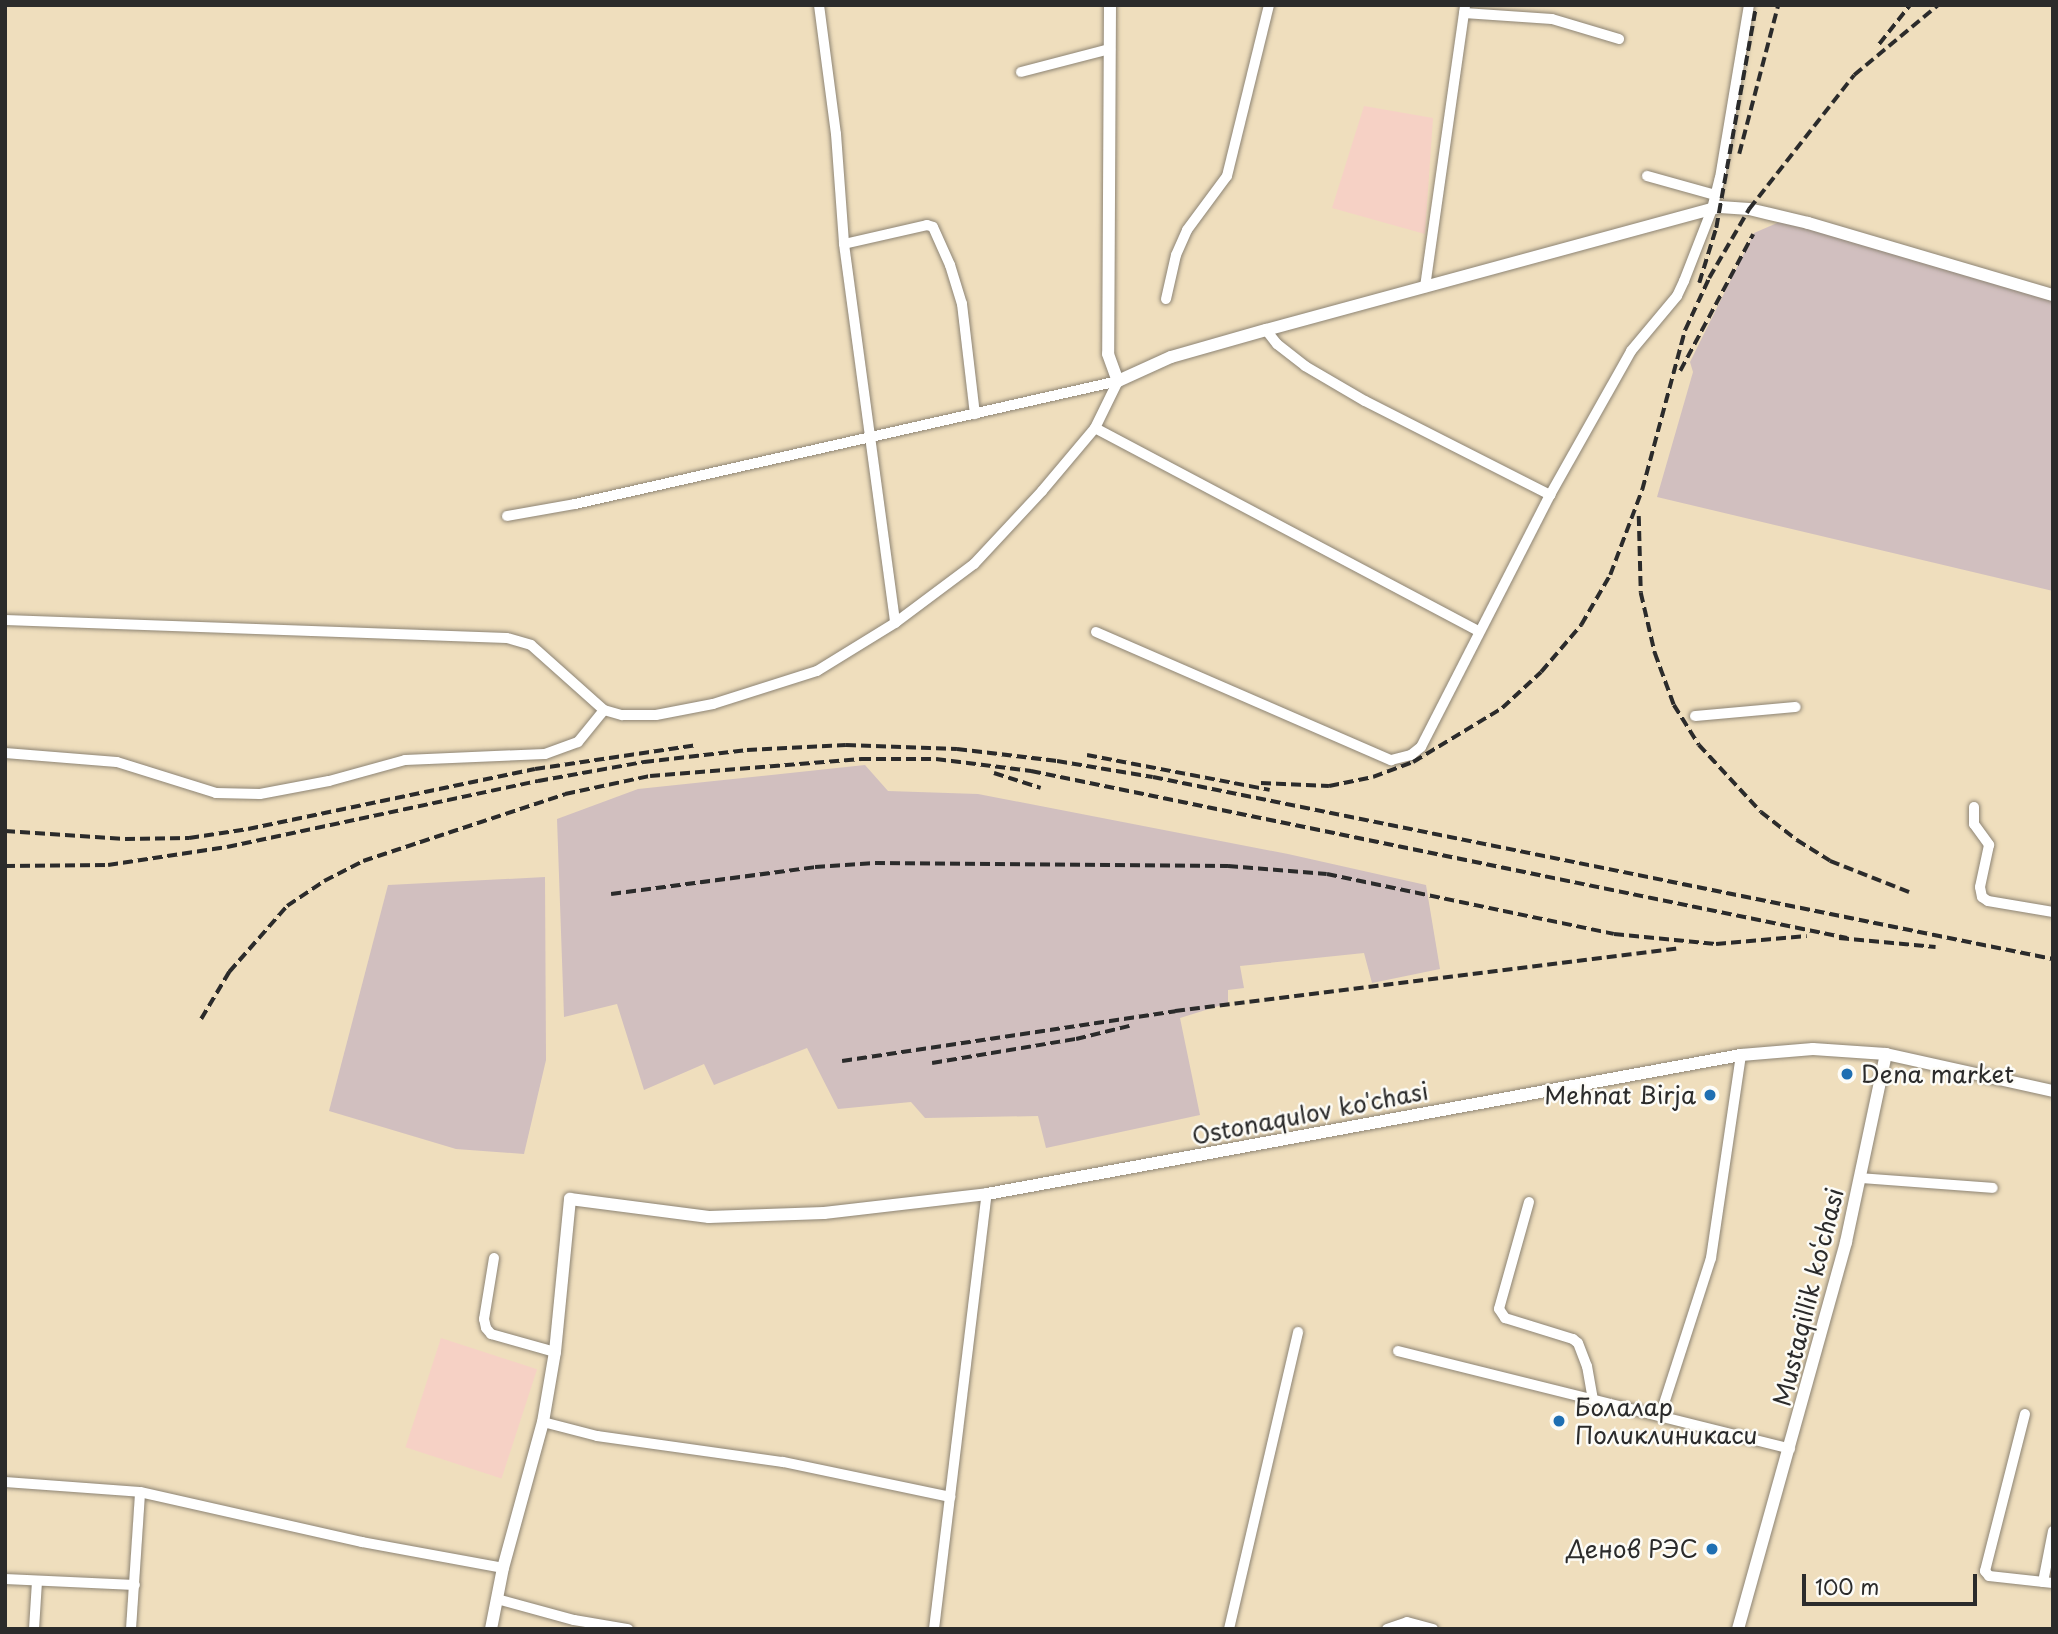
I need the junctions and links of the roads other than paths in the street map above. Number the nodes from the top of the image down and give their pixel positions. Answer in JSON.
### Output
{"nodes":[{"id":1,"x":819,"y":5,"type":"edge"},
{"id":2,"x":1110,"y":5,"type":"edge"},
{"id":3,"x":1269,"y":5,"type":"edge"},
{"id":4,"x":1540,"y":5,"type":"edge"},
{"id":5,"x":1749,"y":5,"type":"edge"},
{"id":6,"x":1465,"y":9,"type":"edge"},
{"id":7,"x":1534,"y":17,"type":"junction"},
{"id":8,"x":1619,"y":39,"type":"dead end"},
{"id":9,"x":1110,"y":48,"type":"junction"},
{"id":10,"x":1021,"y":72,"type":"dead end"},
{"id":11,"x":1647,"y":176,"type":"dead end"},
{"id":12,"x":1715,"y":195,"type":"junction"},
{"id":13,"x":1712,"y":209,"type":"junction"},
{"id":14,"x":844,"y":244,"type":"junction"},
{"id":15,"x":1425,"y":287,"type":"junction"},
{"id":16,"x":2053,"y":295,"type":"edge"},
{"id":17,"x":1166,"y":299,"type":"dead end"},
{"id":18,"x":1266,"y":330,"type":"junction"},
{"id":19,"x":1118,"y":381,"type":"junction"},
{"id":20,"x":975,"y":414,"type":"junction"},
{"id":21,"x":1095,"y":428,"type":"junction"},
{"id":22,"x":868,"y":438,"type":"junction"},
{"id":23,"x":1550,"y":495,"type":"junction"},
{"id":24,"x":507,"y":516,"type":"dead end"},
{"id":25,"x":5,"y":620,"type":"edge"},
{"id":26,"x":895,"y":623,"type":"junction"},
{"id":27,"x":1479,"y":631,"type":"junction"},
{"id":28,"x":1096,"y":632,"type":"dead end"},
{"id":29,"x":1796,"y":706,"type":"dead end"},
{"id":30,"x":604,"y":710,"type":"junction"},
{"id":31,"x":1695,"y":716,"type":"dead end"},
{"id":32,"x":5,"y":753,"type":"edge"},
{"id":33,"x":1974,"y":807,"type":"dead end"},
{"id":34,"x":2053,"y":912,"type":"edge"},
{"id":35,"x":1886,"y":1054,"type":"junction"},
{"id":36,"x":1741,"y":1055,"type":"junction"},
{"id":37,"x":2053,"y":1091,"type":"edge"},
{"id":38,"x":1860,"y":1178,"type":"junction"},
{"id":39,"x":1993,"y":1188,"type":"dead end"},
{"id":40,"x":987,"y":1194,"type":"junction"},
{"id":41,"x":1529,"y":1202,"type":"dead end"},
{"id":42,"x":494,"y":1258,"type":"dead end"},
{"id":43,"x":1297,"y":1332,"type":"dead end"},
{"id":44,"x":1398,"y":1351,"type":"dead end"},
{"id":45,"x":555,"y":1352,"type":"junction"},
{"id":46,"x":1594,"y":1400,"type":"junction"},
{"id":47,"x":2025,"y":1414,"type":"dead end"},
{"id":48,"x":1660,"y":1416,"type":"junction"},
{"id":49,"x":543,"y":1422,"type":"junction"},
{"id":50,"x":1790,"y":1449,"type":"junction"},
{"id":51,"x":5,"y":1482,"type":"edge"},
{"id":52,"x":140,"y":1492,"type":"junction"},
{"id":53,"x":950,"y":1497,"type":"junction"},
{"id":54,"x":2053,"y":1531,"type":"edge"},
{"id":55,"x":503,"y":1568,"type":"junction"},
{"id":56,"x":5,"y":1579,"type":"edge"},
{"id":57,"x":37,"y":1581,"type":"junction"},
{"id":58,"x":2048,"y":1582,"type":"edge"},
{"id":59,"x":135,"y":1585,"type":"junction"},
{"id":60,"x":497,"y":1599,"type":"junction"},
{"id":61,"x":34,"y":1629,"type":"edge"},
{"id":62,"x":131,"y":1629,"type":"edge"},
{"id":63,"x":491,"y":1629,"type":"edge"},
{"id":64,"x":628,"y":1629,"type":"edge"},
{"id":65,"x":934,"y":1629,"type":"edge"},
{"id":66,"x":1229,"y":1629,"type":"edge"},
{"id":67,"x":1387,"y":1629,"type":"edge"},
{"id":68,"x":1433,"y":1629,"type":"edge"},
{"id":69,"x":1738,"y":1629,"type":"edge"}],
"edges":[{"from":1,"to":14,"type":"street"},
{"from":2,"to":9,"type":"street"},
{"from":3,"to":17,"type":"street"},
{"from":4,"to":7,"type":"street"},
{"from":5,"to":12,"type":"street"},
{"from":6,"to":7,"type":"street"},
{"from":6,"to":15,"type":"street"},
{"from":7,"to":8,"type":"street"},
{"from":9,"to":10,"type":"street"},
{"from":9,"to":19,"type":"street"},
{"from":11,"to":12,"type":"street"},
{"from":12,"to":13,"type":"street"},
{"from":13,"to":15,"type":"street"},
{"from":13,"to":16,"type":"street"},
{"from":13,"to":23,"type":"street"},
{"from":14,"to":20,"type":"street"},
{"from":14,"to":22,"type":"street"},
{"from":15,"to":18,"type":"street"},
{"from":18,"to":19,"type":"street"},
{"from":18,"to":23,"type":"street"},
{"from":19,"to":20,"type":"street"},
{"from":19,"to":21,"type":"street"},
{"from":20,"to":22,"type":"street"},
{"from":21,"to":26,"type":"street"},
{"from":21,"to":27,"type":"street"},
{"from":22,"to":24,"type":"street"},
{"from":22,"to":26,"type":"street"},
{"from":23,"to":27,"type":"street"},
{"from":25,"to":30,"type":"street"},
{"from":26,"to":30,"type":"street"},
{"from":27,"to":28,"type":"street"},
{"from":29,"to":31,"type":"street"},
{"from":30,"to":32,"type":"street"},
{"from":33,"to":34,"type":"street"},
{"from":35,"to":36,"type":"street","name":"Ostonaqulov ko'chasi"},
{"from":35,"to":37,"type":"street","name":"Ostonaqulov ko'chasi"},
{"from":35,"to":38,"type":"street","name":"Mustaqillik ko‘chasi"},
{"from":36,"to":40,"type":"street","name":"Ostonaqulov ko'chasi"},
{"from":36,"to":48,"type":"street"},
{"from":38,"to":39,"type":"street"},
{"from":38,"to":50,"type":"street","name":"Mustaqillik ko‘chasi"},
{"from":40,"to":45,"type":"street","name":"Ostonaqulov ko'chasi"},
{"from":40,"to":53,"type":"street"},
{"from":41,"to":46,"type":"street"},
{"from":42,"to":45,"type":"street"},
{"from":43,"to":66,"type":"street"},
{"from":44,"to":46,"type":"street"},
{"from":45,"to":49,"type":"street"},
{"from":46,"to":48,"type":"street"},
{"from":47,"to":58,"type":"street"},
{"from":48,"to":50,"type":"street"},
{"from":49,"to":53,"type":"street"},
{"from":49,"to":55,"type":"street"},
{"from":50,"to":69,"type":"street","name":"Mustaqillik ko‘chasi"},
{"from":51,"to":52,"type":"street"},
{"from":52,"to":55,"type":"street"},
{"from":52,"to":59,"type":"street"},
{"from":53,"to":65,"type":"street"},
{"from":54,"to":58,"type":"street"},
{"from":55,"to":60,"type":"street"},
{"from":56,"to":57,"type":"street"},
{"from":57,"to":59,"type":"street"},
{"from":57,"to":61,"type":"street"},
{"from":59,"to":62,"type":"street"},
{"from":60,"to":63,"type":"street"},
{"from":60,"to":64,"type":"street"},
{"from":67,"to":68,"type":"street"}]}
